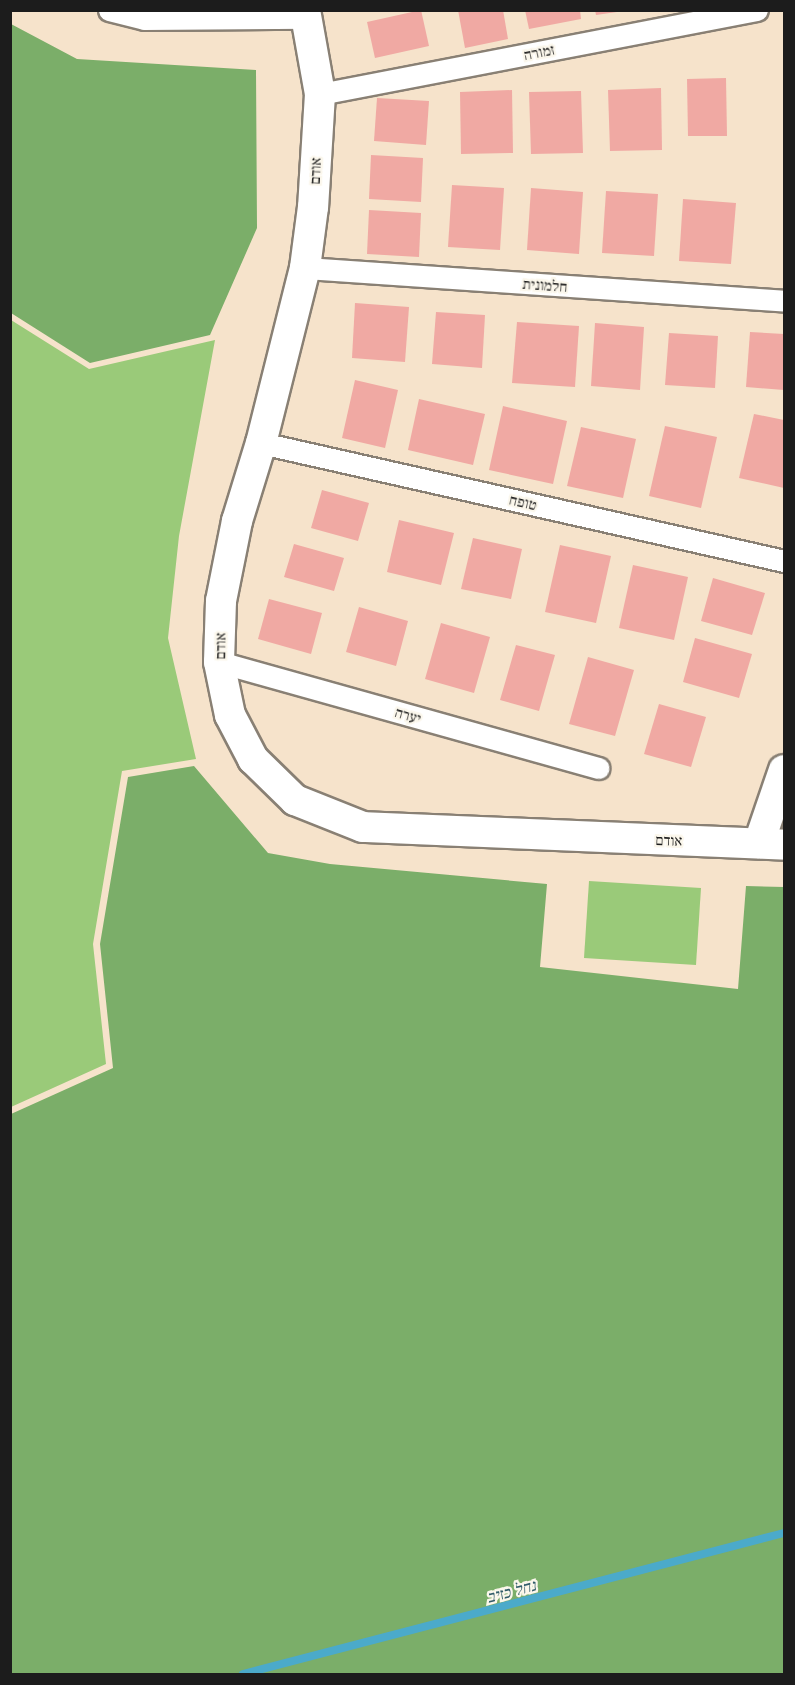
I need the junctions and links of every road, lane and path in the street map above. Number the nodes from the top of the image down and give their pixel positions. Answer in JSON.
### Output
{"nodes":[{"id":1,"x":109,"y":10,"type":"edge"},
{"id":2,"x":758,"y":10,"type":"edge"},
{"id":3,"x":306,"y":14,"type":"edge"},
{"id":4,"x":320,"y":94,"type":"junction"},
{"id":5,"x":305,"y":268,"type":"junction"},
{"id":6,"x":784,"y":301,"type":"edge"},
{"id":7,"x":261,"y":443,"type":"junction"},
{"id":8,"x":784,"y":561,"type":"edge"},
{"id":9,"x":219,"y":662,"type":"junction"},
{"id":10,"x":598,"y":768,"type":"dead end"},
{"id":11,"x":784,"y":770,"type":"edge"},
{"id":12,"x":772,"y":844,"type":"edge"}],
"edges":[{"from":1,"to":3,"type":"street"},
{"from":2,"to":4,"type":"street","name":"זמורה"},
{"from":3,"to":4,"type":"street","name":"אודם"},
{"from":4,"to":5,"type":"street","name":"אודם"},
{"from":5,"to":6,"type":"street","name":"חלמונית"},
{"from":5,"to":7,"type":"street","name":"אודם"},
{"from":7,"to":8,"type":"street","name":"טופח"},
{"from":7,"to":9,"type":"street","name":"אודם"},
{"from":9,"to":10,"type":"street","name":"יערה"},
{"from":9,"to":12,"type":"street","name":"אודם"},
{"from":11,"to":12,"type":"street"}]}
